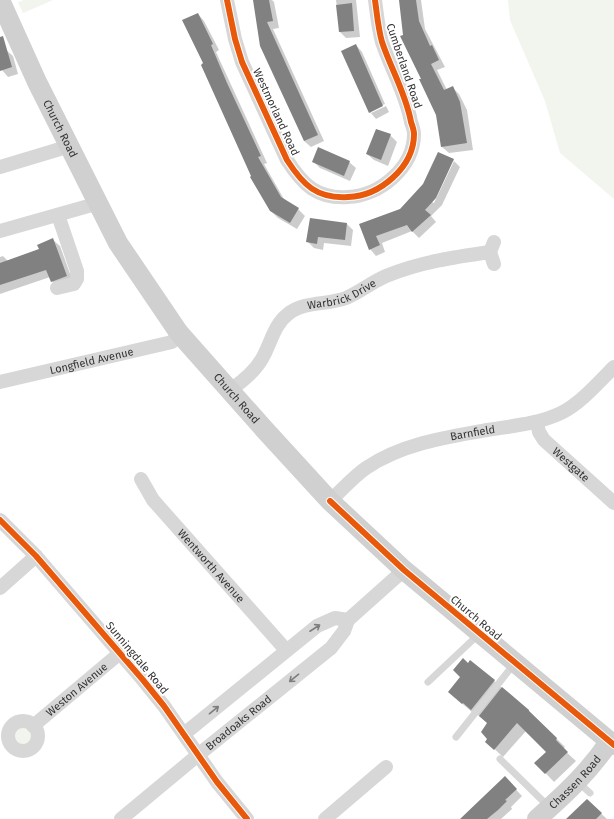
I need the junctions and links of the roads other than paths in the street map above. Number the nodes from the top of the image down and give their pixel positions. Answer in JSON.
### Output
{"nodes":[{"id":1,"x":0,"y":0,"type":"edge"},
{"id":2,"x":227,"y":0,"type":"edge"},
{"id":3,"x":375,"y":0,"type":"edge"},
{"id":4,"x":5,"y":26,"type":"edge"},
{"id":5,"x":69,"y":144,"type":"junction"},
{"id":6,"x":0,"y":167,"type":"edge"},
{"id":7,"x":347,"y":198,"type":"joint"},
{"id":8,"x":99,"y":203,"type":"junction"},
{"id":9,"x":58,"y":215,"type":"junction"},
{"id":10,"x":0,"y":231,"type":"edge"},
{"id":11,"x":493,"y":253,"type":"dead end"},
{"id":12,"x":57,"y":288,"type":"dead end"},
{"id":13,"x":179,"y":333,"type":"junction"},
{"id":14,"x":614,"y":368,"type":"edge"},
{"id":15,"x":0,"y":382,"type":"edge"},
{"id":16,"x":230,"y":390,"type":"junction"},
{"id":17,"x":537,"y":422,"type":"junction"},
{"id":18,"x":141,"y":479,"type":"dead end"},
{"id":19,"x":330,"y":501,"type":"junction"},
{"id":20,"x":614,"y":503,"type":"edge"},
{"id":21,"x":0,"y":520,"type":"edge"},
{"id":22,"x":36,"y":556,"type":"junction"},
{"id":23,"x":404,"y":570,"type":"junction"},
{"id":24,"x":0,"y":588,"type":"edge"},
{"id":25,"x":348,"y":620,"type":"junction"},
{"id":26,"x":479,"y":634,"type":"junction"},
{"id":27,"x":286,"y":650,"type":"junction"},
{"id":28,"x":120,"y":653,"type":"junction"},
{"id":29,"x":515,"y":664,"type":"junction"},
{"id":30,"x":428,"y":682,"type":"dead end"},
{"id":31,"x":33,"y":726,"type":"dead end"},
{"id":32,"x":184,"y":734,"type":"junction"},
{"id":33,"x":456,"y":738,"type":"dead end"},
{"id":34,"x":612,"y":744,"type":"edge"},
{"id":35,"x":198,"y":755,"type":"junction"},
{"id":36,"x":500,"y":759,"type":"dead end"},
{"id":37,"x":386,"y":767,"type":"dead end"},
{"id":38,"x":544,"y":814,"type":"edge"},
{"id":39,"x":121,"y":819,"type":"edge"},
{"id":40,"x":247,"y":819,"type":"edge"},
{"id":41,"x":325,"y":819,"type":"edge"}],
"edges":[{"from":1,"to":4,"type":"main road","name":"Church Road"},
{"from":2,"to":7,"type":"street","name":"Westmorland Road"},
{"from":3,"to":7,"type":"street","name":"Cumberland Road"},
{"from":4,"to":5,"type":"main road","name":"Church Road"},
{"from":5,"to":6,"type":"street"},
{"from":5,"to":8,"type":"main road","name":"Church Road"},
{"from":8,"to":9,"type":"street"},
{"from":8,"to":13,"type":"main road","name":"Church Road"},
{"from":9,"to":10,"type":"street"},
{"from":9,"to":12,"type":"street"},
{"from":11,"to":16,"type":"street","name":"Warbrick Drive"},
{"from":13,"to":15,"type":"street","name":"Longfield Avenue"},
{"from":13,"to":16,"type":"main road","name":"Church Road"},
{"from":14,"to":17,"type":"street","name":"Barnfield"},
{"from":16,"to":19,"type":"main road","name":"Church Road"},
{"from":17,"to":19,"type":"street","name":"Barnfield"},
{"from":17,"to":20,"type":"street","name":"Westgate"},
{"from":18,"to":27,"type":"street","name":"Wentworth Avenue"},
{"from":19,"to":23,"type":"main road","name":"Church Road"},
{"from":21,"to":22,"type":"street","name":"Sunningdale Road"},
{"from":22,"to":24,"type":"street"},
{"from":22,"to":28,"type":"street","name":"Sunningdale Road"},
{"from":23,"to":25,"type":"street","name":"Broadoaks Road"},
{"from":23,"to":26,"type":"main road","name":"Church Road"},
{"from":27,"to":25,"type":"street","one_way":true},
{"from":25,"to":35,"type":"street","name":"Broadoaks Road","one_way":true},
{"from":26,"to":29,"type":"main road","name":"Church Road"},
{"from":26,"to":30,"type":"lane"},
{"from":32,"to":27,"type":"street","one_way":true},
{"from":28,"to":31,"type":"street","name":"Weston Avenue"},
{"from":28,"to":32,"type":"street","name":"Sunningdale Road"},
{"from":29,"to":33,"type":"lane"},
{"from":29,"to":34,"type":"main road","name":"Church Road"},
{"from":32,"to":35,"type":"street","name":"Sunningdale Road"},
{"from":34,"to":38,"type":"main road","name":"Chassen Road"},
{"from":35,"to":39,"type":"street","name":"Broadoaks Road"},
{"from":35,"to":40,"type":"street","name":"Sunningdale Road"},
{"from":36,"to":38,"type":"lane"},
{"from":37,"to":41,"type":"street"}]}
